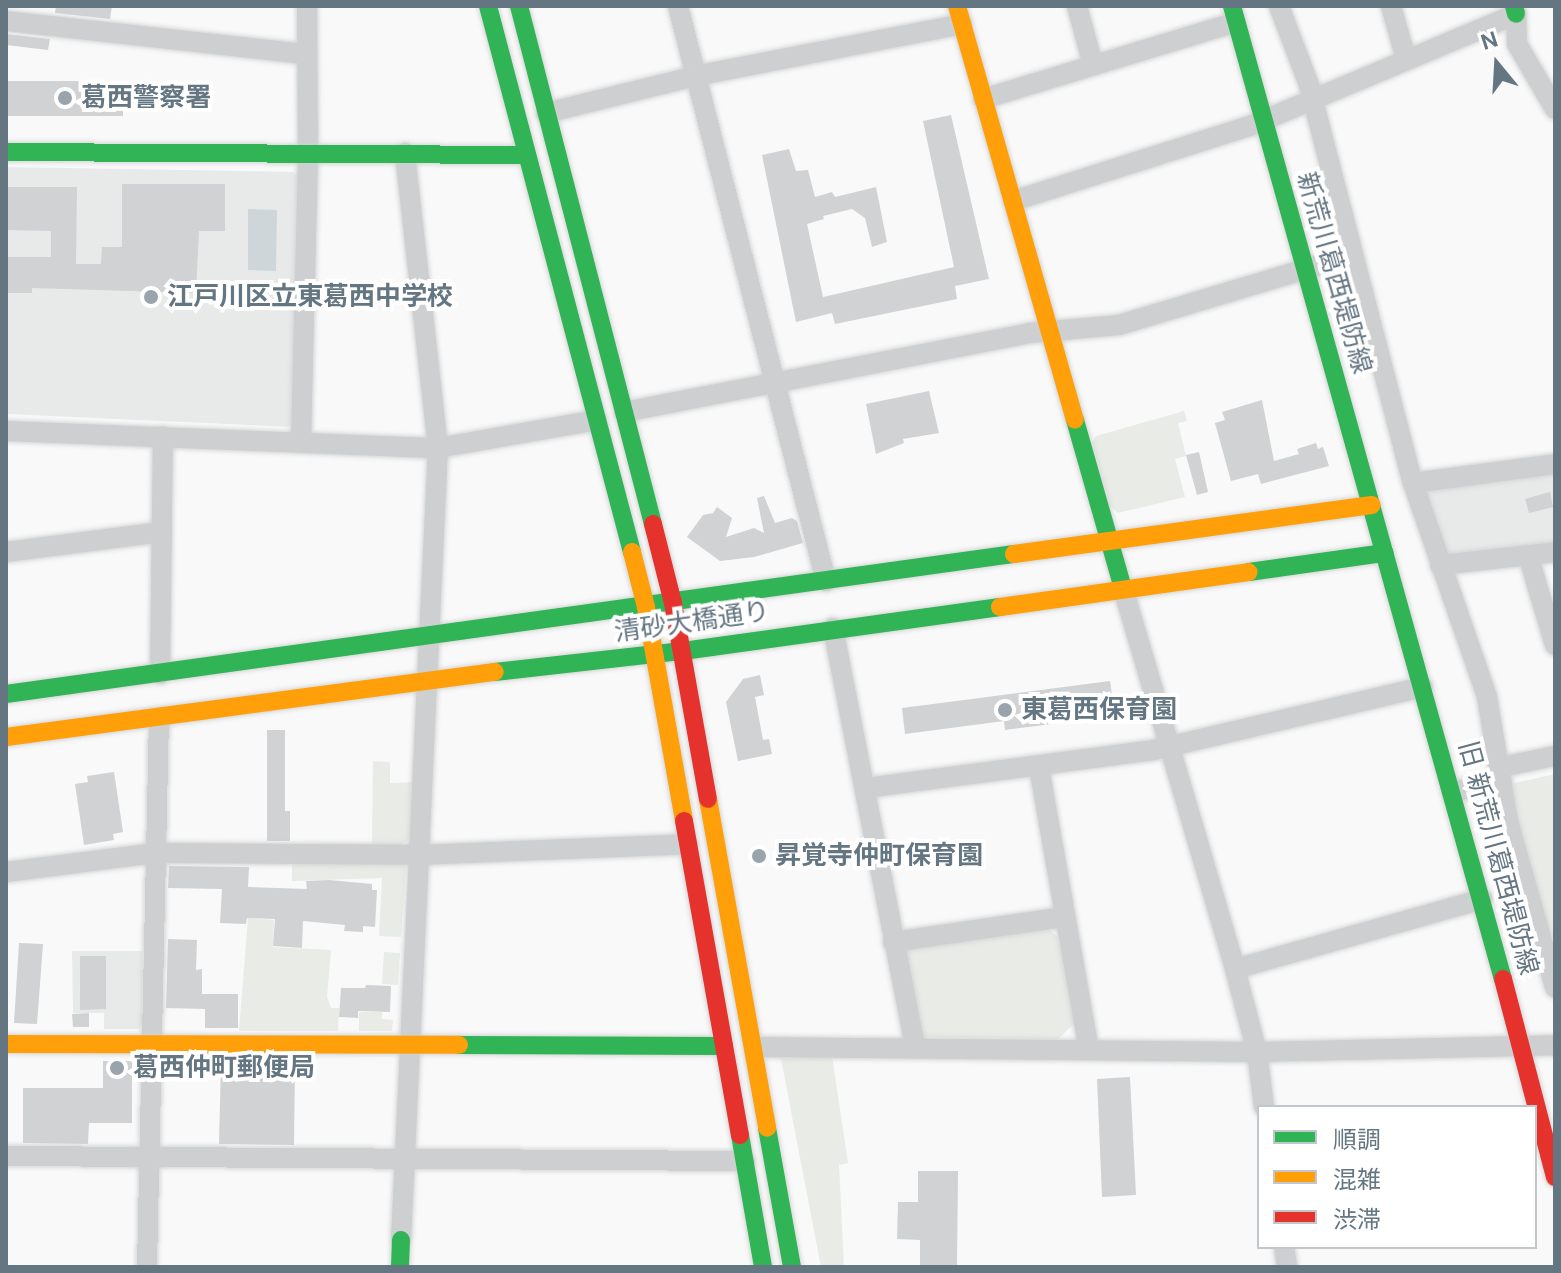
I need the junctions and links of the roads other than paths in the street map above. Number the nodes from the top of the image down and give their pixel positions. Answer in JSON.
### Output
{"nodes":[{"id":1,"x":307,"y":6,"type":"edge"},
{"id":2,"x":488,"y":6,"type":"edge"},
{"id":3,"x":519,"y":6,"type":"edge"},
{"id":4,"x":678,"y":6,"type":"edge"},
{"id":5,"x":1077,"y":6,"type":"edge"},
{"id":6,"x":1279,"y":6,"type":"edge"},
{"id":7,"x":1391,"y":6,"type":"edge"},
{"id":8,"x":1515,"y":10,"type":"edge"},
{"id":9,"x":1234,"y":14,"type":"edge"},
{"id":10,"x":960,"y":15,"type":"edge"},
{"id":11,"x":6,"y":21,"type":"edge"},
{"id":12,"x":306,"y":54,"type":"junction"},
{"id":13,"x":1406,"y":59,"type":"junction"},
{"id":14,"x":1093,"y":65,"type":"junction"},
{"id":15,"x":695,"y":76,"type":"junction"},
{"id":16,"x":1312,"y":98,"type":"junction"},
{"id":17,"x":983,"y":99,"type":"junction"},
{"id":18,"x":1555,"y":109,"type":"edge"},
{"id":19,"x":546,"y":113,"type":"junction"},
{"id":20,"x":1265,"y":120,"type":"junction"},
{"id":21,"x":6,"y":152,"type":"edge"},
{"id":22,"x":308,"y":152,"type":"junction"},
{"id":23,"x":405,"y":153,"type":"junction"},
{"id":24,"x":526,"y":155,"type":"junction"},
{"id":25,"x":1013,"y":201,"type":"junction"},
{"id":26,"x":1352,"y":255,"type":"junction"},
{"id":27,"x":1306,"y":269,"type":"junction"},
{"id":28,"x":1050,"y":332,"type":"junction"},
{"id":29,"x":774,"y":380,"type":"junction"},
{"id":30,"x":624,"y":412,"type":"junction"},
{"id":31,"x":597,"y":420,"type":"junction"},
{"id":32,"x":6,"y":431,"type":"edge"},
{"id":33,"x":163,"y":436,"type":"junction"},
{"id":34,"x":301,"y":442,"type":"junction"},
{"id":35,"x":438,"y":448,"type":"junction"},
{"id":36,"x":1555,"y":464,"type":"edge"},
{"id":37,"x":1413,"y":483,"type":"junction"},
{"id":38,"x":1372,"y":505,"type":"junction"},
{"id":39,"x":162,"y":532,"type":"junction"},
{"id":40,"x":1112,"y":544,"type":"junction"},
{"id":41,"x":6,"y":552,"type":"edge"},
{"id":42,"x":1555,"y":552,"type":"edge"},
{"id":43,"x":1385,"y":553,"type":"junction"},
{"id":44,"x":1528,"y":555,"type":"junction"},
{"id":45,"x":1440,"y":565,"type":"junction"},
{"id":46,"x":826,"y":581,"type":"junction"},
{"id":47,"x":1123,"y":588,"type":"junction"},
{"id":48,"x":673,"y":603,"type":"junction"},
{"id":49,"x":646,"y":607,"type":"junction"},
{"id":50,"x":833,"y":628,"type":"junction"},
{"id":51,"x":429,"y":638,"type":"junction"},
{"id":52,"x":1555,"y":645,"type":"edge"},
{"id":53,"x":683,"y":651,"type":"junction"},
{"id":54,"x":655,"y":654,"type":"junction"},
{"id":55,"x":160,"y":674,"type":"junction"},
{"id":56,"x":428,"y":679,"type":"junction"},
{"id":57,"x":1423,"y":687,"type":"junction"},
{"id":58,"x":6,"y":694,"type":"edge"},
{"id":59,"x":159,"y":717,"type":"junction"},
{"id":60,"x":6,"y":737,"type":"edge"},
{"id":61,"x":1169,"y":747,"type":"junction"},
{"id":62,"x":1555,"y":756,"type":"edge"},
{"id":63,"x":1039,"y":767,"type":"junction"},
{"id":64,"x":1501,"y":774,"type":"junction"},
{"id":65,"x":865,"y":788,"type":"junction"},
{"id":66,"x":1453,"y":792,"type":"junction"},
{"id":67,"x":688,"y":844,"type":"junction"},
{"id":68,"x":157,"y":853,"type":"junction"},
{"id":69,"x":419,"y":855,"type":"junction"},
{"id":70,"x":6,"y":872,"type":"edge"},
{"id":71,"x":1482,"y":899,"type":"junction"},
{"id":72,"x":1065,"y":917,"type":"junction"},
{"id":73,"x":893,"y":942,"type":"junction"},
{"id":74,"x":1550,"y":950,"type":"edge"},
{"id":75,"x":1235,"y":969,"type":"junction"},
{"id":76,"x":1555,"y":987,"type":"edge"},
{"id":77,"x":6,"y":1044,"type":"edge"},
{"id":78,"x":152,"y":1045,"type":"junction"},
{"id":79,"x":410,"y":1045,"type":"junction"},
{"id":80,"x":1555,"y":1045,"type":"edge"},
{"id":81,"x":724,"y":1046,"type":"junction"},
{"id":82,"x":915,"y":1046,"type":"junction"},
{"id":83,"x":754,"y":1047,"type":"junction"},
{"id":84,"x":1522,"y":1048,"type":"junction"},
{"id":85,"x":1089,"y":1050,"type":"junction"},
{"id":86,"x":1257,"y":1052,"type":"junction"},
{"id":87,"x":1264,"y":1105,"type":"edge"},
{"id":88,"x":1537,"y":1105,"type":"edge"},
{"id":89,"x":1537,"y":1107,"type":"edge"},
{"id":90,"x":6,"y":1156,"type":"edge"},
{"id":91,"x":149,"y":1157,"type":"junction"},
{"id":92,"x":405,"y":1159,"type":"junction"},
{"id":93,"x":745,"y":1161,"type":"junction"},
{"id":94,"x":1555,"y":1177,"type":"edge"},
{"id":95,"x":401,"y":1240,"type":"joint"},
{"id":96,"x":147,"y":1267,"type":"edge"},
{"id":97,"x":400,"y":1267,"type":"edge"},
{"id":98,"x":763,"y":1267,"type":"edge"},
{"id":99,"x":792,"y":1267,"type":"edge"}],
"edges":[{"from":1,"to":12,"type":"street"},
{"from":2,"to":24,"type":"street"},
{"from":3,"to":19,"type":"street"},
{"from":4,"to":15,"type":"street"},
{"from":5,"to":14,"type":"street"},
{"from":6,"to":16,"type":"street"},
{"from":7,"to":13,"type":"street"},
{"from":8,"to":13,"type":"street"},
{"from":8,"to":18,"type":"street"},
{"from":9,"to":14,"type":"street"},
{"from":9,"to":20,"type":"street","name":"新荒川葛西堤防線"},
{"from":10,"to":15,"type":"street"},
{"from":10,"to":17,"type":"street"},
{"from":11,"to":12,"type":"street"},
{"from":12,"to":22,"type":"street"},
{"from":13,"to":16,"type":"street"},
{"from":14,"to":17,"type":"street"},
{"from":15,"to":19,"type":"street"},
{"from":15,"to":29,"type":"street"},
{"from":16,"to":20,"type":"street"},
{"from":16,"to":26,"type":"street"},
{"from":17,"to":25,"type":"street"},
{"from":19,"to":30,"type":"street"},
{"from":20,"to":25,"type":"street"},
{"from":20,"to":27,"type":"street","name":"新荒川葛西堤防線"},
{"from":21,"to":22,"type":"street"},
{"from":22,"to":23,"type":"street"},
{"from":22,"to":34,"type":"street"},
{"from":23,"to":24,"type":"street"},
{"from":23,"to":35,"type":"street"},
{"from":24,"to":31,"type":"street"},
{"from":25,"to":28,"type":"street"},
{"from":26,"to":27,"type":"street"},
{"from":26,"to":37,"type":"street"},
{"from":27,"to":28,"type":"street"},
{"from":27,"to":38,"type":"street","name":"新荒川葛西堤防線"},
{"from":28,"to":29,"type":"street"},
{"from":28,"to":40,"type":"street"},
{"from":29,"to":30,"type":"street"},
{"from":29,"to":46,"type":"street"},
{"from":30,"to":48,"type":"street"},
{"from":31,"to":35,"type":"street"},
{"from":31,"to":49,"type":"street"},
{"from":32,"to":33,"type":"street"},
{"from":33,"to":34,"type":"street"},
{"from":33,"to":39,"type":"street"},
{"from":34,"to":35,"type":"street"},
{"from":35,"to":51,"type":"street"},
{"from":36,"to":37,"type":"street"},
{"from":37,"to":45,"type":"street"},
{"from":38,"to":40,"type":"street","name":"清砂大橋通り"},
{"from":38,"to":43,"type":"street","name":"新荒川葛西堤防線"},
{"from":39,"to":41,"type":"street"},
{"from":39,"to":55,"type":"street"},
{"from":40,"to":46,"type":"street","name":"清砂大橋通り"},
{"from":40,"to":47,"type":"street"},
{"from":42,"to":44,"type":"street"},
{"from":43,"to":47,"type":"street","name":"清砂大橋通り"},
{"from":43,"to":57,"type":"street","name":"旧 新荒川葛西堤防線"},
{"from":44,"to":45,"type":"street"},
{"from":44,"to":52,"type":"street"},
{"from":45,"to":64,"type":"street"},
{"from":46,"to":48,"type":"street","name":"清砂大橋通り"},
{"from":47,"to":50,"type":"street","name":"清砂大橋通り"},
{"from":47,"to":61,"type":"street"},
{"from":48,"to":49,"type":"street","name":"清砂大橋通り"},
{"from":48,"to":53,"type":"street"},
{"from":49,"to":51,"type":"street","name":"清砂大橋通り"},
{"from":49,"to":54,"type":"street"},
{"from":50,"to":53,"type":"street","name":"清砂大橋通り"},
{"from":50,"to":65,"type":"street"},
{"from":51,"to":55,"type":"street","name":"清砂大橋通り"},
{"from":51,"to":56,"type":"street"},
{"from":53,"to":54,"type":"street","name":"清砂大橋通り"},
{"from":53,"to":83,"type":"street"},
{"from":54,"to":56,"type":"street","name":"清砂大橋通り"},
{"from":54,"to":67,"type":"street"},
{"from":55,"to":58,"type":"street","name":"清砂大橋通り"},
{"from":56,"to":59,"type":"street","name":"清砂大橋通り"},
{"from":56,"to":69,"type":"street"},
{"from":57,"to":61,"type":"street"},
{"from":57,"to":66,"type":"street","name":"旧 新荒川葛西堤防線"},
{"from":59,"to":60,"type":"street","name":"清砂大橋通り"},
{"from":59,"to":68,"type":"street"},
{"from":61,"to":63,"type":"street"},
{"from":61,"to":75,"type":"street"},
{"from":62,"to":64,"type":"street"},
{"from":63,"to":65,"type":"street"},
{"from":63,"to":72,"type":"street"},
{"from":64,"to":66,"type":"street"},
{"from":64,"to":74,"type":"street"},
{"from":65,"to":73,"type":"street"},
{"from":66,"to":71,"type":"street","name":"旧 新荒川葛西堤防線"},
{"from":67,"to":69,"type":"street"},
{"from":67,"to":81,"type":"street"},
{"from":68,"to":69,"type":"street"},
{"from":68,"to":70,"type":"street"},
{"from":68,"to":78,"type":"street"},
{"from":69,"to":79,"type":"street"},
{"from":71,"to":75,"type":"street"},
{"from":71,"to":84,"type":"street","name":"旧 新荒川葛西堤防線"},
{"from":72,"to":73,"type":"street"},
{"from":72,"to":85,"type":"street"},
{"from":73,"to":82,"type":"street"},
{"from":74,"to":76,"type":"street"},
{"from":75,"to":86,"type":"street"},
{"from":77,"to":78,"type":"street"},
{"from":78,"to":79,"type":"street"},
{"from":78,"to":91,"type":"street"},
{"from":79,"to":81,"type":"street"},
{"from":79,"to":92,"type":"street"},
{"from":80,"to":84,"type":"street"},
{"from":81,"to":93,"type":"street"},
{"from":82,"to":83,"type":"street"},
{"from":82,"to":85,"type":"street"},
{"from":83,"to":99,"type":"street"},
{"from":84,"to":86,"type":"street"},
{"from":84,"to":88,"type":"street","name":"旧 新荒川葛西堤防線"},
{"from":85,"to":86,"type":"street"},
{"from":86,"to":87,"type":"street"},
{"from":89,"to":94,"type":"street","name":"旧 新荒川葛西堤防線"},
{"from":90,"to":91,"type":"street"},
{"from":91,"to":92,"type":"street"},
{"from":91,"to":96,"type":"street"},
{"from":92,"to":93,"type":"street"},
{"from":92,"to":95,"type":"street"},
{"from":93,"to":98,"type":"street"},
{"from":95,"to":97,"type":"street"}]}
